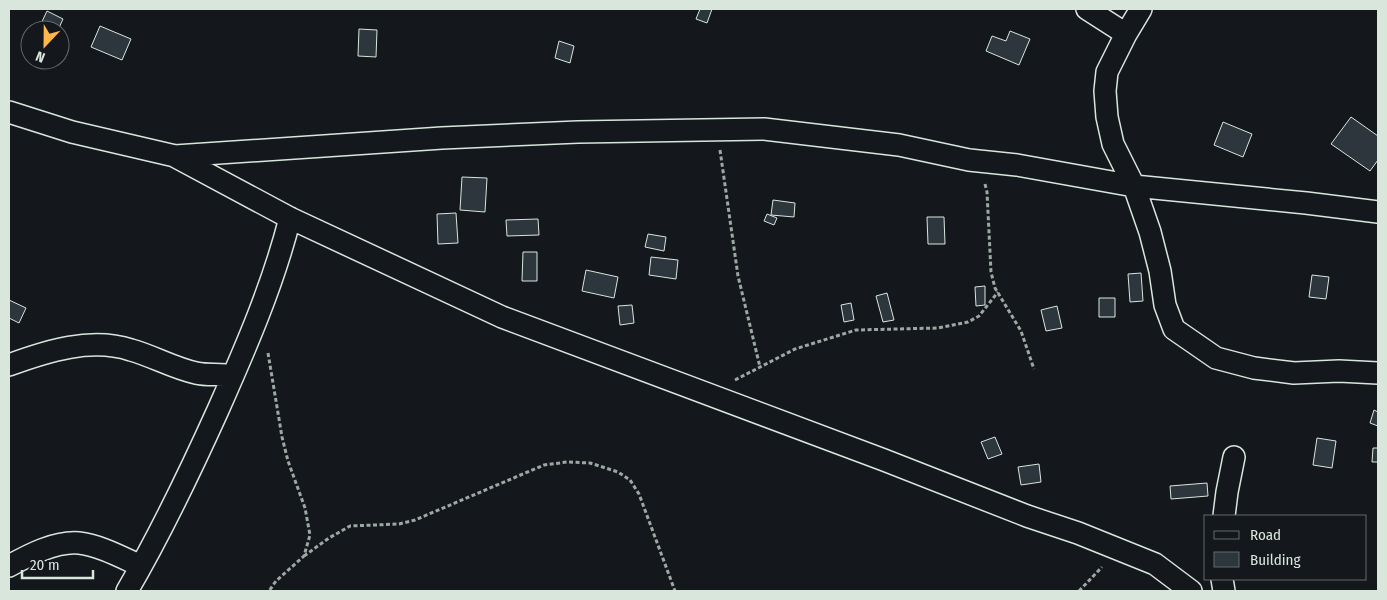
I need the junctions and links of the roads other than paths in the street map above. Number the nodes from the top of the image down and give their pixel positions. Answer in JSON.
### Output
{"nodes":[{"id":1,"x":1087,"y":9,"type":"edge"},
{"id":2,"x":1141,"y":9,"type":"edge"},
{"id":3,"x":1126,"y":34,"type":"junction"},
{"id":4,"x":9,"y":112,"type":"edge"},
{"id":5,"x":175,"y":156,"type":"junction"},
{"id":6,"x":1134,"y":186,"type":"junction"},
{"id":7,"x":1378,"y":212,"type":"edge"},
{"id":8,"x":290,"y":218,"type":"junction"},
{"id":9,"x":9,"y":365,"type":"edge"},
{"id":10,"x":1378,"y":373,"type":"edge"},
{"id":11,"x":233,"y":376,"type":"junction"},
{"id":12,"x":1234,"y":457,"type":"dead end"},
{"id":13,"x":1224,"y":515,"type":"edge"},
{"id":14,"x":9,"y":566,"type":"edge"},
{"id":15,"x":142,"y":566,"type":"junction"},
{"id":16,"x":127,"y":591,"type":"edge"},
{"id":17,"x":1191,"y":591,"type":"edge"}],
"edges":[{"from":1,"to":3,"type":"street"},
{"from":2,"to":3,"type":"street"},
{"from":3,"to":6,"type":"street"},
{"from":4,"to":5,"type":"street"},
{"from":5,"to":6,"type":"street"},
{"from":5,"to":8,"type":"street"},
{"from":6,"to":7,"type":"street"},
{"from":6,"to":10,"type":"street"},
{"from":8,"to":11,"type":"street"},
{"from":8,"to":17,"type":"street"},
{"from":9,"to":11,"type":"street"},
{"from":11,"to":15,"type":"street"},
{"from":12,"to":13,"type":"street"},
{"from":14,"to":15,"type":"street"},
{"from":15,"to":16,"type":"street"}]}
